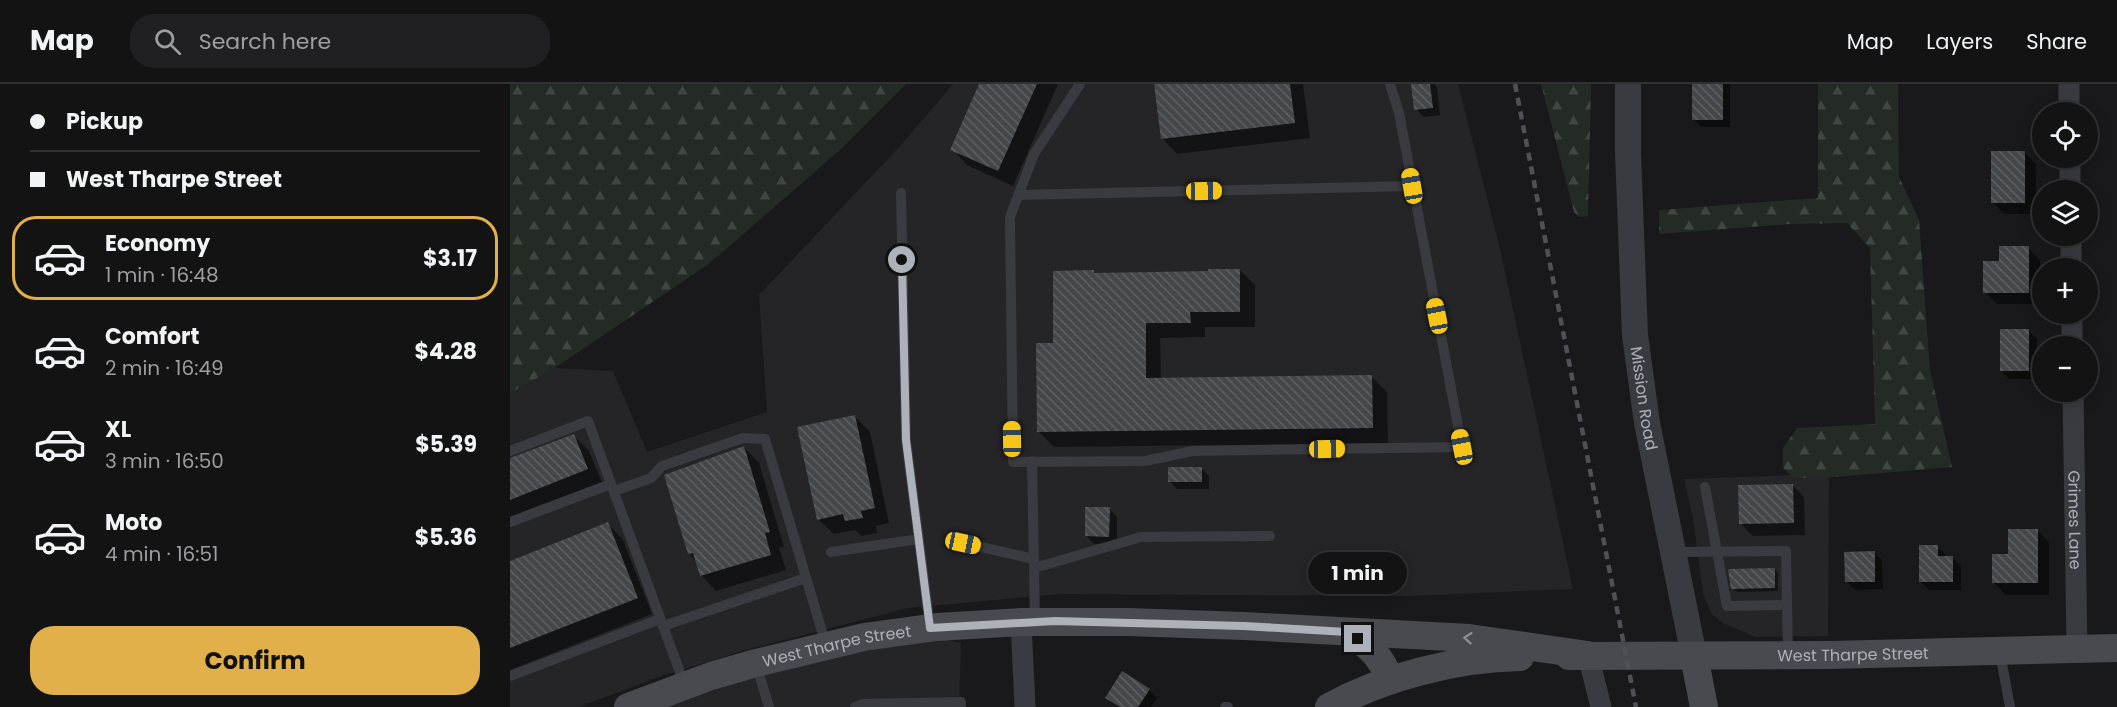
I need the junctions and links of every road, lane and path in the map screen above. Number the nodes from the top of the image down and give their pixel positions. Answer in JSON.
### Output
{"nodes":[{"id":1,"x":1080,"y":84,"type":"edge"},
{"id":2,"x":1390,"y":84,"type":"edge"},
{"id":3,"x":1628,"y":84,"type":"edge"},
{"id":4,"x":2069,"y":84,"type":"edge"},
{"id":5,"x":2069,"y":102,"type":"edge"},
{"id":6,"x":1412,"y":186,"type":"junction"},
{"id":7,"x":901,"y":193,"type":"dead end"},
{"id":8,"x":1018,"y":195,"type":"junction"},
{"id":9,"x":2073,"y":402,"type":"edge"},
{"id":10,"x":510,"y":451,"type":"edge"},
{"id":11,"x":1032,"y":461,"type":"junction"},
{"id":12,"x":1705,"y":487,"type":"dead end"},
{"id":13,"x":612,"y":488,"type":"junction"},
{"id":14,"x":510,"y":522,"type":"edge"},
{"id":15,"x":1270,"y":536,"type":"dead end"},
{"id":16,"x":919,"y":539,"type":"junction"},
{"id":17,"x":963,"y":543,"type":"dead end"},
{"id":18,"x":831,"y":552,"type":"dead end"},
{"id":19,"x":1673,"y":552,"type":"junction"},
{"id":20,"x":1717,"y":552,"type":"junction"},
{"id":21,"x":1034,"y":563,"type":"junction"},
{"id":22,"x":806,"y":578,"type":"junction"},
{"id":23,"x":1787,"y":605,"type":"junction"},
{"id":24,"x":1028,"y":622,"type":"junction"},
{"id":25,"x":661,"y":623,"type":"junction"},
{"id":26,"x":930,"y":628,"type":"junction"},
{"id":27,"x":1347,"y":632,"type":"junction"},
{"id":28,"x":826,"y":645,"type":"junction"},
{"id":29,"x":2077,"y":648,"type":"junction"},
{"id":30,"x":2117,"y":648,"type":"edge"},
{"id":31,"x":1999,"y":650,"type":"junction"},
{"id":32,"x":1588,"y":656,"type":"junction"},
{"id":33,"x":1694,"y":656,"type":"junction"},
{"id":34,"x":1788,"y":656,"type":"junction"},
{"id":35,"x":756,"y":663,"type":"junction"},
{"id":36,"x":510,"y":676,"type":"edge"},
{"id":37,"x":1390,"y":679,"type":"junction"},
{"id":38,"x":685,"y":686,"type":"junction"},
{"id":39,"x":628,"y":707,"type":"edge"},
{"id":40,"x":769,"y":707,"type":"edge"},
{"id":41,"x":855,"y":707,"type":"edge"},
{"id":42,"x":962,"y":707,"type":"edge"},
{"id":43,"x":1025,"y":707,"type":"edge"},
{"id":44,"x":1329,"y":707,"type":"edge"},
{"id":45,"x":1601,"y":707,"type":"edge"},
{"id":46,"x":1704,"y":707,"type":"edge"},
{"id":47,"x":2010,"y":707,"type":"edge"}],
"edges":[{"from":1,"to":8,"type":"lane"},
{"from":2,"to":6,"type":"lane"},
{"from":3,"to":19,"type":"street","name":"Mission Road"},
{"from":4,"to":5,"type":"street"},
{"from":6,"to":8,"type":"lane"},
{"from":6,"to":11,"type":"lane"},
{"from":7,"to":16,"type":"lane"},
{"from":8,"to":11,"type":"lane"},
{"from":9,"to":29,"type":"street","name":"Grimes Lane"},
{"from":10,"to":13,"type":"lane"},
{"from":11,"to":21,"type":"lane"},
{"from":12,"to":20,"type":"lane"},
{"from":13,"to":14,"type":"lane"},
{"from":13,"to":22,"type":"lane"},
{"from":13,"to":25,"type":"lane"},
{"from":15,"to":21,"type":"lane"},
{"from":16,"to":18,"type":"lane"},
{"from":16,"to":26,"type":"lane"},
{"from":17,"to":21,"type":"lane"},
{"from":19,"to":20,"type":"lane"},
{"from":19,"to":33,"type":"street","name":"Mission Road"},
{"from":20,"to":23,"type":"lane"},
{"from":20,"to":23,"type":"lane"},
{"from":21,"to":24,"type":"lane"},
{"from":22,"to":25,"type":"lane"},
{"from":22,"to":28,"type":"lane"},
{"from":23,"to":34,"type":"lane"},
{"from":24,"to":26,"type":"main road","name":"West Tharpe Street"},
{"from":24,"to":27,"type":"main road","name":"West Tharpe Street"},
{"from":24,"to":43,"type":"street"},
{"from":25,"to":36,"type":"lane"},
{"from":25,"to":38,"type":"lane"},
{"from":26,"to":28,"type":"main road","name":"West Tharpe Street"},
{"from":32,"to":27,"type":"main road","name":"West Tharpe Street","one_way":true},
{"from":27,"to":37,"type":"main road"},
{"from":28,"to":35,"type":"main road","name":"West Tharpe Street"},
{"from":29,"to":30,"type":"main road","name":"West Tharpe Street"},
{"from":29,"to":31,"type":"main road","name":"West Tharpe Street"},
{"from":31,"to":34,"type":"main road","name":"West Tharpe Street"},
{"from":31,"to":47,"type":"lane"},
{"from":32,"to":33,"type":"main road","name":"West Tharpe Street"},
{"from":32,"to":37,"type":"main road"},
{"from":32,"to":45,"type":"street"},
{"from":33,"to":34,"type":"main road","name":"West Tharpe Street"},
{"from":33,"to":46,"type":"main road","name":"Mission Road"},
{"from":35,"to":38,"type":"main road","name":"West Tharpe Street"},
{"from":35,"to":40,"type":"lane"},
{"from":37,"to":44,"type":"main road"},
{"from":38,"to":39,"type":"main road","name":"West Tharpe Street"},
{"from":41,"to":42,"type":"lane"}]}
